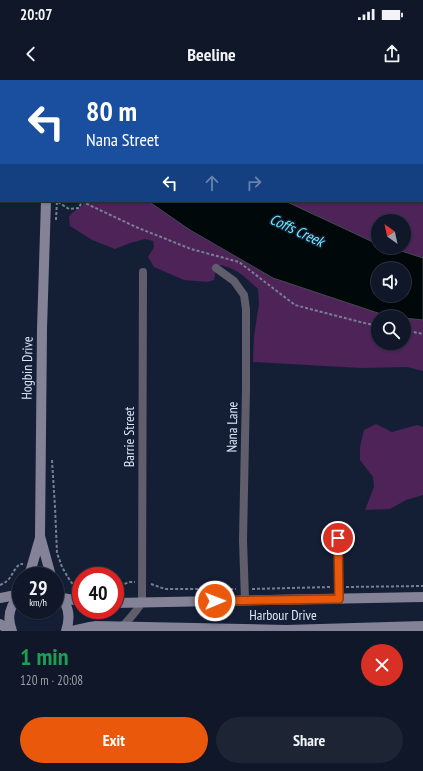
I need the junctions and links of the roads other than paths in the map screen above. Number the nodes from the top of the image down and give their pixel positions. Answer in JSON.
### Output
{"nodes":[{"id":1,"x":46,"y":202,"type":"edge"},
{"id":2,"x":216,"y":268,"type":"dead end"},
{"id":3,"x":143,"y":272,"type":"dead end"},
{"id":4,"x":40,"y":536,"type":"junction"},
{"id":5,"x":338,"y":538,"type":"dead end"},
{"id":6,"x":31,"y":567,"type":"edge"},
{"id":7,"x":49,"y":567,"type":"edge"},
{"id":8,"x":12,"y":596,"type":"edge"},
{"id":9,"x":0,"y":598,"type":"edge"},
{"id":10,"x":423,"y":598,"type":"edge"},
{"id":11,"x":339,"y":599,"type":"junction"},
{"id":12,"x":245,"y":600,"type":"junction"},
{"id":13,"x":142,"y":602,"type":"junction"},
{"id":14,"x":64,"y":603,"type":"edge"},
{"id":15,"x":124,"y":603,"type":"edge"},
{"id":16,"x":12,"y":606,"type":"edge"},
{"id":17,"x":0,"y":624,"type":"edge"},
{"id":18,"x":423,"y":626,"type":"edge"},
{"id":19,"x":126,"y":629,"type":"edge"},
{"id":20,"x":165,"y":629,"type":"edge"},
{"id":21,"x":11,"y":631,"type":"edge"},
{"id":22,"x":66,"y":631,"type":"edge"},
{"id":23,"x":72,"y":631,"type":"edge"}],
"edges":[{"from":1,"to":4,"type":"street","name":"Hogbin Drive"},
{"from":2,"to":12,"type":"street","name":"Nana Lane"},
{"from":3,"to":13,"type":"street","name":"Barrie Street"},
{"from":4,"to":6,"type":"street","name":"Hogbin Drive"},
{"from":4,"to":7,"type":"street","name":"Hogbin Drive"},
{"from":5,"to":11,"type":"street"},
{"from":8,"to":9,"type":"street"},
{"from":10,"to":11,"type":"street","name":"Harbour Drive"},
{"from":11,"to":12,"type":"street","name":"Harbour Drive"},
{"from":12,"to":13,"type":"street","name":"Harbour Drive"},
{"from":13,"to":15,"type":"street","name":"Harbour Drive"},
{"from":13,"to":19,"type":"street"},
{"from":14,"to":22,"type":"street"},
{"from":16,"to":21,"type":"street"},
{"from":17,"to":21,"type":"street"},
{"from":18,"to":20,"type":"street","name":"Harbour Drive"},
{"from":19,"to":20,"type":"street","name":"Harbour Drive"},
{"from":19,"to":23,"type":"street","name":"Harbour Drive"}]}
